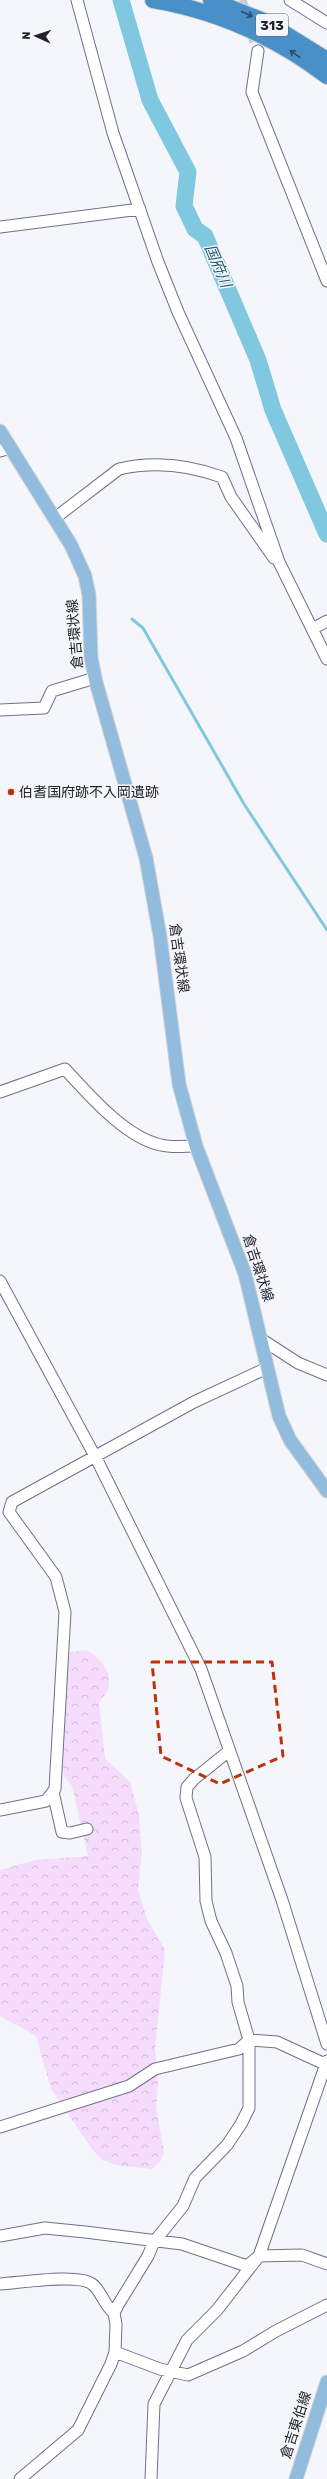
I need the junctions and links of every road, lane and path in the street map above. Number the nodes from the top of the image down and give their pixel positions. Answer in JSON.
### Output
{"nodes":[{"id":1,"x":77,"y":0,"type":"edge"},
{"id":2,"x":153,"y":0,"type":"edge"},
{"id":3,"x":290,"y":0,"type":"edge"},
{"id":4,"x":212,"y":7,"type":"edge"},
{"id":5,"x":322,"y":18,"type":"edge"},
{"id":6,"x":327,"y":23,"type":"edge"},
{"id":7,"x":258,"y":50,"type":"tunnel mouth"},
{"id":8,"x":327,"y":60,"type":"edge"},
{"id":9,"x":327,"y":76,"type":"edge"},
{"id":10,"x":140,"y":210,"type":"junction"},
{"id":11,"x":0,"y":228,"type":"edge"},
{"id":12,"x":327,"y":280,"type":"edge"},
{"id":13,"x":0,"y":431,"type":"edge"},
{"id":14,"x":5,"y":449,"type":"edge"},
{"id":15,"x":55,"y":518,"type":"junction"},
{"id":16,"x":279,"y":562,"type":"junction"},
{"id":17,"x":326,"y":622,"type":"edge"},
{"id":18,"x":312,"y":629,"type":"junction"},
{"id":19,"x":327,"y":659,"type":"edge"},
{"id":20,"x":96,"y":678,"type":"junction"},
{"id":21,"x":0,"y":710,"type":"edge"},
{"id":22,"x":0,"y":1092,"type":"edge"},
{"id":23,"x":196,"y":1146,"type":"junction"},
{"id":24,"x":0,"y":1282,"type":"edge"},
{"id":25,"x":261,"y":1339,"type":"junction"},
{"id":26,"x":266,"y":1368,"type":"junction"},
{"id":27,"x":327,"y":1375,"type":"edge"},
{"id":28,"x":96,"y":1458,"type":"junction"},
{"id":29,"x":327,"y":1491,"type":"edge"},
{"id":30,"x":229,"y":1751,"type":"junction"},
{"id":31,"x":53,"y":1792,"type":"junction"},
{"id":32,"x":0,"y":1810,"type":"edge"},
{"id":33,"x":87,"y":1829,"type":"dead end"},
{"id":34,"x":249,"y":2040,"type":"junction"},
{"id":35,"x":327,"y":2044,"type":"edge"},
{"id":36,"x":327,"y":2061,"type":"edge"},
{"id":37,"x":327,"y":2065,"type":"edge"},
{"id":38,"x":0,"y":2127,"type":"edge"},
{"id":39,"x":0,"y":2236,"type":"edge"},
{"id":40,"x":154,"y":2242,"type":"junction"},
{"id":41,"x":259,"y":2256,"type":"junction"},
{"id":42,"x":327,"y":2264,"type":"edge"},
{"id":43,"x":0,"y":2284,"type":"edge"},
{"id":44,"x":327,"y":2305,"type":"edge"},
{"id":45,"x":114,"y":2313,"type":"junction"},
{"id":46,"x":115,"y":2352,"type":"junction"},
{"id":47,"x":170,"y":2370,"type":"junction"},
{"id":48,"x":327,"y":2382,"type":"edge"},
{"id":49,"x":20,"y":2479,"type":"edge"},
{"id":50,"x":151,"y":2479,"type":"edge"},
{"id":51,"x":296,"y":2479,"type":"edge"}],
"edges":[{"from":1,"to":10,"type":"street"},
{"from":2,"to":4,"type":"highway","number":"313"},
{"from":3,"to":5,"type":"street"},
{"from":4,"to":8,"type":"highway","number":"313","one_way":true},
{"from":9,"to":4,"type":"highway","number":"313","one_way":true},
{"from":5,"to":6,"type":"street"},
{"from":7,"to":12,"type":"street"},
{"from":10,"to":11,"type":"street"},
{"from":10,"to":16,"type":"street"},
{"from":13,"to":14,"type":"main road","name":"倉吉環状線"},
{"from":14,"to":15,"type":"main road","name":"倉吉環状線"},
{"from":15,"to":16,"type":"street"},
{"from":15,"to":20,"type":"main road","name":"倉吉環状線"},
{"from":16,"to":18,"type":"street"},
{"from":17,"to":18,"type":"street"},
{"from":18,"to":19,"type":"street"},
{"from":20,"to":21,"type":"street"},
{"from":20,"to":23,"type":"main road","name":"倉吉環状線"},
{"from":22,"to":23,"type":"street"},
{"from":23,"to":25,"type":"main road","name":"倉吉環状線"},
{"from":24,"to":28,"type":"street"},
{"from":25,"to":26,"type":"main road","name":"倉吉環状線"},
{"from":25,"to":27,"type":"street"},
{"from":26,"to":28,"type":"street"},
{"from":26,"to":29,"type":"main road","name":"倉吉環状線"},
{"from":28,"to":30,"type":"street"},
{"from":28,"to":31,"type":"street"},
{"from":30,"to":34,"type":"street"},
{"from":30,"to":35,"type":"street"},
{"from":31,"to":32,"type":"street"},
{"from":31,"to":33,"type":"street"},
{"from":34,"to":37,"type":"street"},
{"from":34,"to":38,"type":"street"},
{"from":34,"to":40,"type":"street"},
{"from":36,"to":37,"type":"street"},
{"from":37,"to":41,"type":"street"},
{"from":39,"to":40,"type":"street"},
{"from":40,"to":41,"type":"street"},
{"from":40,"to":45,"type":"street"},
{"from":41,"to":42,"type":"street"},
{"from":41,"to":47,"type":"street"},
{"from":43,"to":45,"type":"street"},
{"from":44,"to":47,"type":"street"},
{"from":45,"to":46,"type":"street"},
{"from":46,"to":47,"type":"street"},
{"from":46,"to":49,"type":"street"},
{"from":47,"to":50,"type":"street"},
{"from":48,"to":51,"type":"main road","name":"倉吉東伯線"}]}
